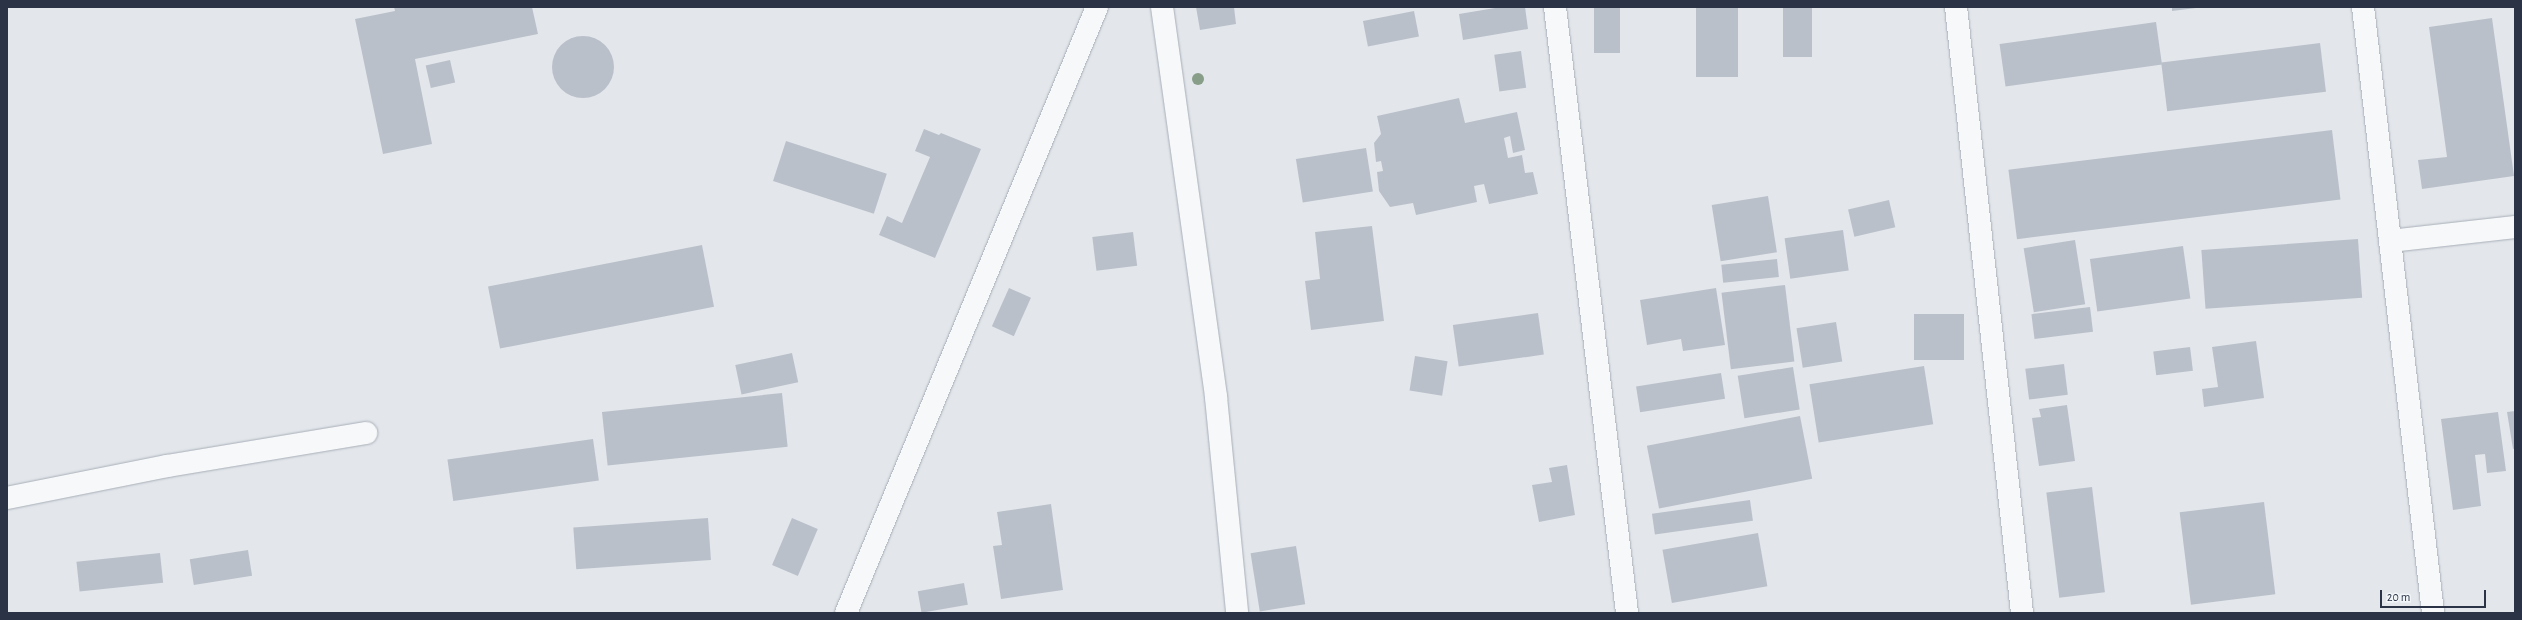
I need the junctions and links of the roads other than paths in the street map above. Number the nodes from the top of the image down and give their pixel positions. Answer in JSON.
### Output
{"nodes":[{"id":1,"x":1097,"y":7,"type":"edge"},
{"id":2,"x":1162,"y":7,"type":"edge"},
{"id":3,"x":1555,"y":7,"type":"edge"},
{"id":4,"x":1956,"y":7,"type":"edge"},
{"id":5,"x":2363,"y":7,"type":"edge"},
{"id":6,"x":2515,"y":226,"type":"edge"},
{"id":7,"x":2390,"y":241,"type":"junction"},
{"id":8,"x":366,"y":433,"type":"dead end"},
{"id":9,"x":7,"y":498,"type":"edge"},
{"id":10,"x":846,"y":613,"type":"edge"},
{"id":11,"x":1237,"y":613,"type":"edge"},
{"id":12,"x":1627,"y":613,"type":"edge"},
{"id":13,"x":2022,"y":613,"type":"edge"},
{"id":14,"x":2433,"y":613,"type":"edge"}],
"edges":[{"from":1,"to":10,"type":"street"},
{"from":2,"to":11,"type":"street"},
{"from":3,"to":12,"type":"street"},
{"from":4,"to":13,"type":"street"},
{"from":5,"to":7,"type":"street"},
{"from":6,"to":7,"type":"street"},
{"from":7,"to":14,"type":"street"},
{"from":8,"to":9,"type":"street"}]}
